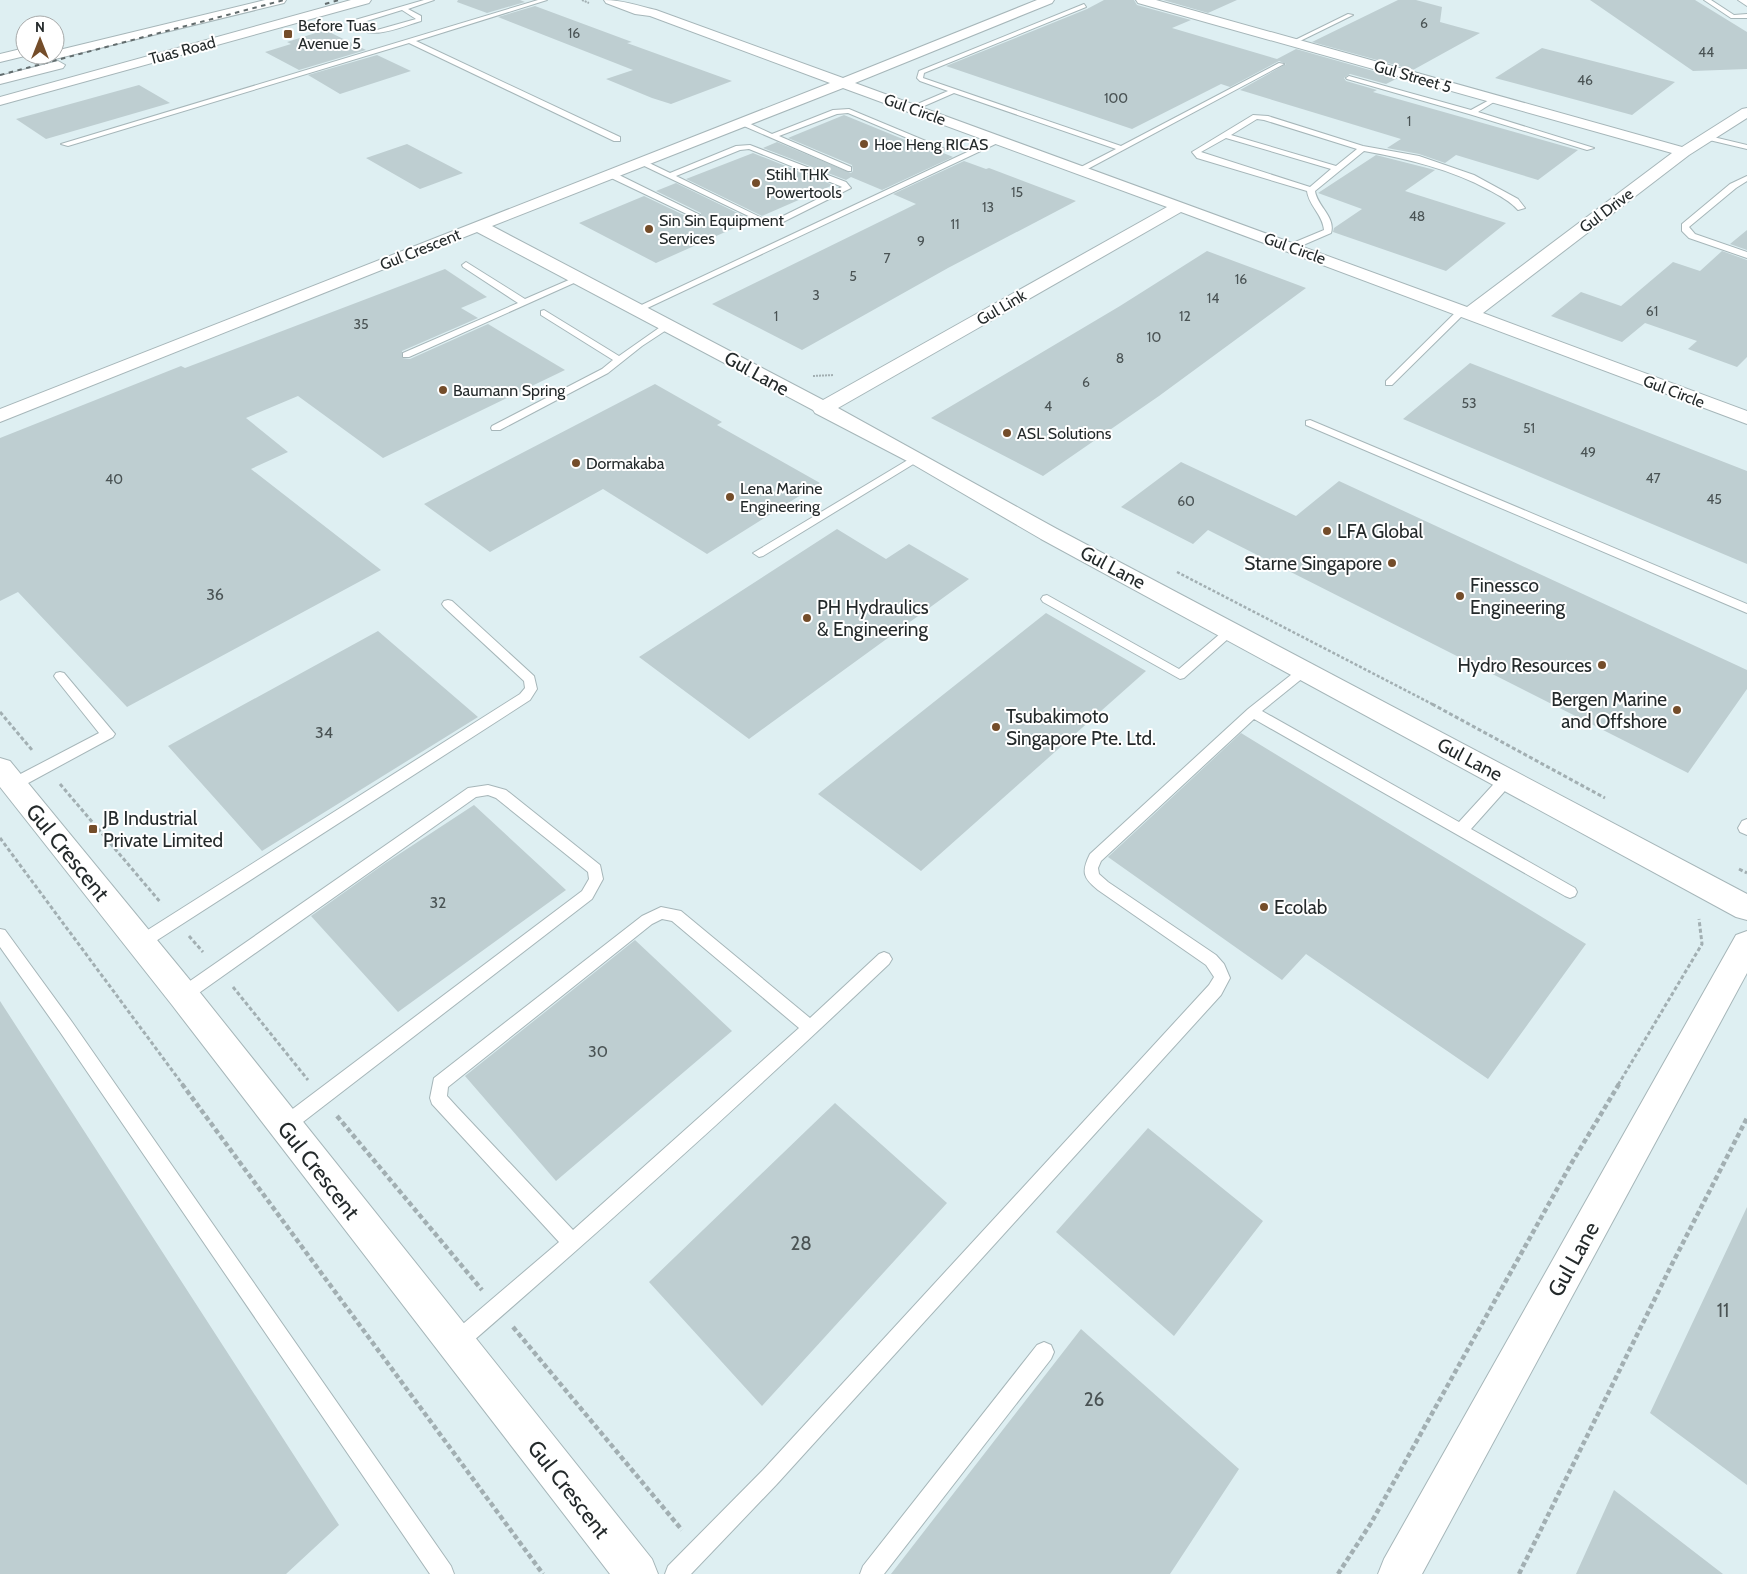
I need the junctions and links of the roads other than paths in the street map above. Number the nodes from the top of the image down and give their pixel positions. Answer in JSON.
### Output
{"nodes":[{"id":1,"x":244,"y":0,"type":"edge"},
{"id":2,"x":280,"y":0,"type":"edge"},
{"id":3,"x":334,"y":0,"type":"edge"},
{"id":4,"x":365,"y":0,"type":"edge"},
{"id":5,"x":431,"y":0,"type":"edge"},
{"id":6,"x":544,"y":0,"type":"edge"},
{"id":7,"x":610,"y":0,"type":"edge"},
{"id":8,"x":627,"y":0,"type":"edge"},
{"id":9,"x":1048,"y":0,"type":"edge"},
{"id":10,"x":1142,"y":0,"type":"edge"},
{"id":11,"x":1707,"y":0,"type":"edge"},
{"id":12,"x":533,"y":1,"type":"edge"},
{"id":13,"x":1084,"y":6,"type":"dead end"},
{"id":14,"x":402,"y":8,"type":"junction"},
{"id":15,"x":652,"y":13,"type":"junction"},
{"id":16,"x":1350,"y":16,"type":"dead end"},
{"id":17,"x":1747,"y":16,"type":"edge"},
{"id":18,"x":250,"y":20,"type":"junction"},
{"id":19,"x":409,"y":40,"type":"junction"},
{"id":20,"x":210,"y":42,"type":"junction"},
{"id":21,"x":1294,"y":42,"type":"junction"},
{"id":22,"x":65,"y":43,"type":"edge"},
{"id":23,"x":65,"y":52,"type":"edge"},
{"id":24,"x":15,"y":54,"type":"edge"},
{"id":25,"x":0,"y":58,"type":"edge"},
{"id":26,"x":15,"y":64,"type":"edge"},
{"id":27,"x":1281,"y":64,"type":"dead end"},
{"id":28,"x":0,"y":68,"type":"edge"},
{"id":29,"x":1349,"y":78,"type":"dead end"},
{"id":30,"x":0,"y":80,"type":"edge"},
{"id":31,"x":841,"y":83,"type":"junction"},
{"id":32,"x":0,"y":90,"type":"edge"},
{"id":33,"x":954,"y":91,"type":"junction"},
{"id":34,"x":0,"y":94,"type":"edge"},
{"id":35,"x":1495,"y":99,"type":"junction"},
{"id":36,"x":0,"y":101,"type":"edge"},
{"id":37,"x":912,"y":108,"type":"junction"},
{"id":38,"x":1472,"y":112,"type":"junction"},
{"id":39,"x":1747,"y":112,"type":"edge"},
{"id":40,"x":741,"y":123,"type":"junction"},
{"id":41,"x":1224,"y":135,"type":"junction"},
{"id":42,"x":773,"y":136,"type":"junction"},
{"id":43,"x":1708,"y":137,"type":"junction"},
{"id":44,"x":617,"y":139,"type":"dead end"},
{"id":45,"x":1000,"y":140,"type":"junction"},
{"id":46,"x":64,"y":144,"type":"dead end"},
{"id":47,"x":1747,"y":147,"type":"edge"},
{"id":48,"x":1362,"y":148,"type":"junction"},
{"id":49,"x":1590,"y":148,"type":"dead end"},
{"id":50,"x":941,"y":149,"type":"dead end"},
{"id":51,"x":1124,"y":149,"type":"junction"},
{"id":52,"x":1684,"y":152,"type":"junction"},
{"id":53,"x":640,"y":162,"type":"junction"},
{"id":54,"x":848,"y":169,"type":"dead end"},
{"id":55,"x":1082,"y":170,"type":"junction"},
{"id":56,"x":1338,"y":170,"type":"junction"},
{"id":57,"x":610,"y":174,"type":"junction"},
{"id":58,"x":670,"y":176,"type":"junction"},
{"id":59,"x":1747,"y":178,"type":"edge"},
{"id":60,"x":1311,"y":190,"type":"junction"},
{"id":61,"x":1180,"y":206,"type":"junction"},
{"id":62,"x":1521,"y":208,"type":"dead end"},
{"id":63,"x":696,"y":215,"type":"dead end"},
{"id":64,"x":479,"y":226,"type":"junction"},
{"id":65,"x":1291,"y":247,"type":"junction"},
{"id":66,"x":1747,"y":254,"type":"edge"},
{"id":67,"x":466,"y":265,"type":"dead end"},
{"id":68,"x":581,"y":278,"type":"junction"},
{"id":69,"x":523,"y":302,"type":"junction"},
{"id":70,"x":638,"y":309,"type":"junction"},
{"id":71,"x":544,"y":313,"type":"dead end"},
{"id":72,"x":1465,"y":313,"type":"junction"},
{"id":73,"x":669,"y":325,"type":"junction"},
{"id":74,"x":406,"y":355,"type":"dead end"},
{"id":75,"x":619,"y":360,"type":"junction"},
{"id":76,"x":1389,"y":382,"type":"dead end"},
{"id":77,"x":822,"y":409,"type":"junction"},
{"id":78,"x":0,"y":416,"type":"edge"},
{"id":79,"x":1747,"y":418,"type":"edge"},
{"id":80,"x":1310,"y":423,"type":"dead end"},
{"id":81,"x":496,"y":428,"type":"dead end"},
{"id":82,"x":916,"y":458,"type":"junction"},
{"id":83,"x":760,"y":553,"type":"dead end"},
{"id":84,"x":1047,"y":599,"type":"dead end"},
{"id":85,"x":448,"y":604,"type":"dead end"},
{"id":86,"x":1747,"y":609,"type":"edge"},
{"id":87,"x":1232,"y":630,"type":"junction"},
{"id":88,"x":1306,"y":670,"type":"junction"},
{"id":89,"x":60,"y":676,"type":"dead end"},
{"id":90,"x":1253,"y":712,"type":"junction"},
{"id":91,"x":7,"y":776,"type":"edge"},
{"id":92,"x":1507,"y":779,"type":"junction"},
{"id":93,"x":1747,"y":825,"type":"edge"},
{"id":94,"x":1461,"y":830,"type":"junction"},
{"id":95,"x":1747,"y":830,"type":"edge"},
{"id":96,"x":1570,"y":892,"type":"dead end"},
{"id":97,"x":1747,"y":908,"type":"edge"},
{"id":98,"x":0,"y":935,"type":"edge"},
{"id":99,"x":140,"y":943,"type":"junction"},
{"id":100,"x":1747,"y":944,"type":"edge"},
{"id":101,"x":884,"y":959,"type":"dead end"},
{"id":102,"x":183,"y":995,"type":"junction"},
{"id":103,"x":811,"y":1028,"type":"junction"},
{"id":104,"x":284,"y":1126,"type":"junction"},
{"id":105,"x":572,"y":1242,"type":"junction"},
{"id":106,"x":454,"y":1344,"type":"junction"},
{"id":107,"x":1044,"y":1352,"type":"dead end"},
{"id":108,"x":699,"y":1550,"type":"joint"},
{"id":109,"x":443,"y":1574,"type":"edge"},
{"id":110,"x":637,"y":1574,"type":"edge"},
{"id":111,"x":676,"y":1574,"type":"edge"},
{"id":112,"x":871,"y":1574,"type":"edge"},
{"id":113,"x":1399,"y":1574,"type":"edge"}],
"edges":[{"from":1,"to":22,"type":"street","name":"Tuas Road"},
{"from":2,"to":23,"type":"street","name":"Tuas Road"},
{"from":3,"to":18,"type":"street","name":"Tuas Road"},
{"from":4,"to":20,"type":"street","name":"Tuas Road"},
{"from":5,"to":14,"type":"lane"},
{"from":6,"to":12,"type":"lane"},
{"from":7,"to":15,"type":"street","name":"Gul Circle"},
{"from":8,"to":15,"type":"street","name":"Gul Circle"},
{"from":9,"to":31,"type":"street","name":"Gul Circle"},
{"from":10,"to":21,"type":"street","name":"Gul Street 5"},
{"from":11,"to":17,"type":"lane"},
{"from":12,"to":19,"type":"lane"},
{"from":13,"to":33,"type":"lane"},
{"from":14,"to":14,"type":"lane"},
{"from":15,"to":31,"type":"street","name":"Gul Circle"},
{"from":16,"to":21,"type":"lane"},
{"from":18,"to":30,"type":"street","name":"Tuas Road"},
{"from":18,"to":32,"type":"street","name":"Tuas Road"},
{"from":19,"to":44,"type":"lane"},
{"from":19,"to":46,"type":"lane"},
{"from":20,"to":34,"type":"street"},
{"from":20,"to":36,"type":"street","name":"Tuas Road"},
{"from":21,"to":35,"type":"street","name":"Gul Street 5"},
{"from":24,"to":25,"type":"street"},
{"from":26,"to":28,"type":"street","name":"Tuas Road"},
{"from":27,"to":51,"type":"lane"},
{"from":29,"to":38,"type":"lane"},
{"from":31,"to":37,"type":"street","name":"Gul Circle"},
{"from":31,"to":40,"type":"street","name":"Gul Crescent"},
{"from":33,"to":37,"type":"lane"},
{"from":33,"to":51,"type":"lane"},
{"from":35,"to":38,"type":"lane"},
{"from":35,"to":52,"type":"street","name":"Gul Street 5"},
{"from":37,"to":45,"type":"street","name":"Gul Circle"},
{"from":38,"to":49,"type":"lane"},
{"from":39,"to":43,"type":"street","name":"Gul Drive"},
{"from":40,"to":42,"type":"lane"},
{"from":40,"to":53,"type":"street","name":"Gul Crescent"},
{"from":41,"to":48,"type":"lane"},
{"from":41,"to":56,"type":"lane"},
{"from":41,"to":60,"type":"lane"},
{"from":42,"to":50,"type":"lane"},
{"from":42,"to":54,"type":"lane"},
{"from":43,"to":47,"type":"lane"},
{"from":43,"to":52,"type":"street","name":"Gul Drive"},
{"from":45,"to":55,"type":"street","name":"Gul Circle"},
{"from":45,"to":70,"type":"lane"},
{"from":48,"to":56,"type":"lane"},
{"from":48,"to":62,"type":"lane"},
{"from":51,"to":55,"type":"lane"},
{"from":52,"to":72,"type":"street","name":"Gul Drive"},
{"from":53,"to":57,"type":"street","name":"Gul Crescent"},
{"from":53,"to":58,"type":"lane"},
{"from":55,"to":61,"type":"street","name":"Gul Circle"},
{"from":56,"to":60,"type":"lane"},
{"from":57,"to":63,"type":"lane"},
{"from":57,"to":64,"type":"street","name":"Gul Crescent"},
{"from":58,"to":58,"type":"lane"},
{"from":59,"to":66,"type":"lane"},
{"from":60,"to":65,"type":"lane"},
{"from":61,"to":65,"type":"street","name":"Gul Circle"},
{"from":61,"to":77,"type":"street","name":"Gul Link"},
{"from":64,"to":68,"type":"street","name":"Gul Lane"},
{"from":64,"to":78,"type":"street","name":"Gul Crescent"},
{"from":65,"to":72,"type":"street","name":"Gul Circle"},
{"from":67,"to":69,"type":"lane"},
{"from":68,"to":69,"type":"lane"},
{"from":68,"to":70,"type":"street","name":"Gul Lane"},
{"from":69,"to":74,"type":"lane"},
{"from":70,"to":73,"type":"street","name":"Gul Lane"},
{"from":71,"to":75,"type":"lane"},
{"from":72,"to":76,"type":"lane"},
{"from":72,"to":79,"type":"street","name":"Gul Circle"},
{"from":73,"to":75,"type":"lane"},
{"from":73,"to":77,"type":"street","name":"Gul Lane"},
{"from":75,"to":81,"type":"lane"},
{"from":77,"to":82,"type":"street","name":"Gul Lane"},
{"from":80,"to":86,"type":"lane"},
{"from":82,"to":83,"type":"lane"},
{"from":82,"to":87,"type":"street","name":"Gul Lane"},
{"from":84,"to":87,"type":"lane"},
{"from":85,"to":99,"type":"lane"},
{"from":87,"to":88,"type":"street","name":"Gul Lane"},
{"from":88,"to":90,"type":"lane"},
{"from":88,"to":92,"type":"street","name":"Gul Lane"},
{"from":89,"to":91,"type":"lane"},
{"from":90,"to":94,"type":"lane"},
{"from":90,"to":108,"type":"lane"},
{"from":91,"to":99,"type":"street","name":"Gul Crescent"},
{"from":92,"to":94,"type":"lane"},
{"from":92,"to":97,"type":"street","name":"Gul Lane"},
{"from":93,"to":95,"type":"lane"},
{"from":94,"to":96,"type":"lane"},
{"from":98,"to":109,"type":"lane"},
{"from":99,"to":102,"type":"street","name":"Gul Crescent"},
{"from":100,"to":113,"type":"street","name":"Gul Lane"},
{"from":101,"to":103,"type":"lane"},
{"from":102,"to":104,"type":"street","name":"Gul Crescent"},
{"from":102,"to":104,"type":"lane"},
{"from":103,"to":105,"type":"lane"},
{"from":103,"to":105,"type":"lane"},
{"from":104,"to":106,"type":"street","name":"Gul Crescent"},
{"from":105,"to":106,"type":"lane"},
{"from":106,"to":110,"type":"street","name":"Gul Crescent"},
{"from":107,"to":112,"type":"lane"},
{"from":108,"to":111,"type":"lane"}]}
